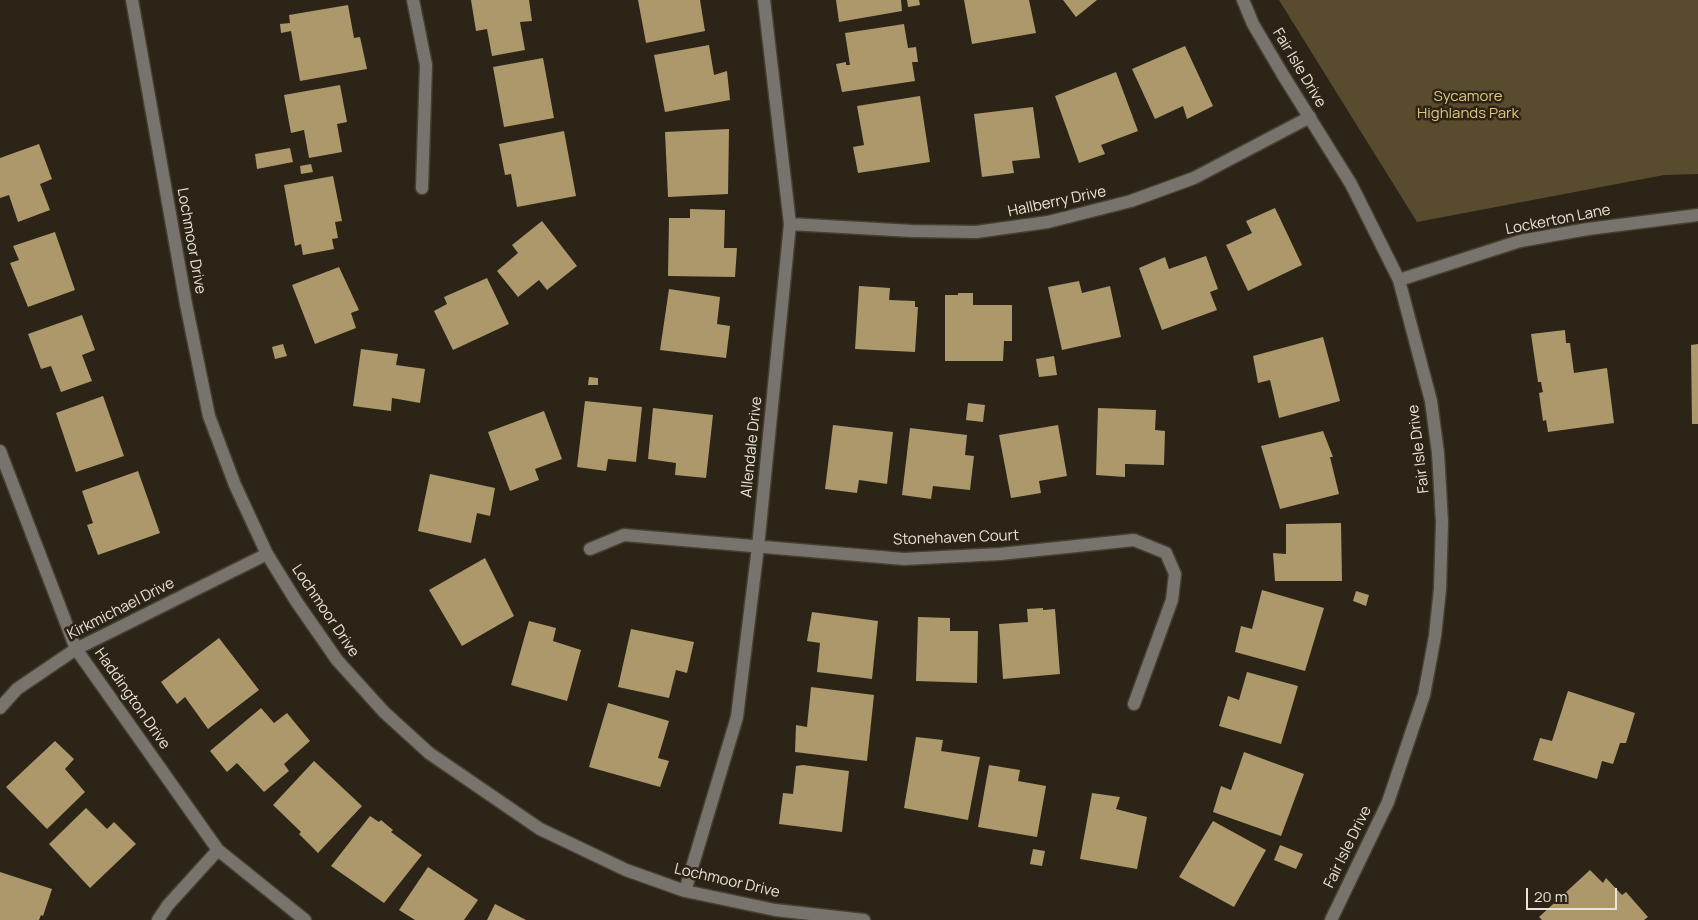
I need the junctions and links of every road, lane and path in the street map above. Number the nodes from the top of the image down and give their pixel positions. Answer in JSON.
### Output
{"nodes":[{"id":1,"x":132,"y":0,"type":"edge"},
{"id":2,"x":413,"y":0,"type":"edge"},
{"id":3,"x":764,"y":0,"type":"edge"},
{"id":4,"x":1243,"y":0,"type":"edge"},
{"id":5,"x":1310,"y":117,"type":"junction"},
{"id":6,"x":422,"y":188,"type":"dead end"},
{"id":7,"x":1698,"y":215,"type":"edge"},
{"id":8,"x":790,"y":224,"type":"junction"},
{"id":9,"x":1399,"y":280,"type":"junction"},
{"id":10,"x":0,"y":451,"type":"edge"},
{"id":11,"x":758,"y":547,"type":"junction"},
{"id":12,"x":590,"y":549,"type":"dead end"},
{"id":13,"x":268,"y":554,"type":"junction"},
{"id":14,"x":76,"y":649,"type":"junction"},
{"id":15,"x":1134,"y":704,"type":"dead end"},
{"id":16,"x":0,"y":708,"type":"edge"},
{"id":17,"x":218,"y":850,"type":"junction"},
{"id":18,"x":685,"y":891,"type":"junction"},
{"id":19,"x":158,"y":920,"type":"edge"},
{"id":20,"x":305,"y":920,"type":"edge"},
{"id":21,"x":864,"y":920,"type":"edge"},
{"id":22,"x":1331,"y":920,"type":"edge"}],
"edges":[{"from":1,"to":13,"type":"street","name":"Lochmoor Drive"},
{"from":2,"to":6,"type":"street"},
{"from":3,"to":8,"type":"street","name":"Allendale Drive"},
{"from":4,"to":5,"type":"street","name":"Fair Isle Drive"},
{"from":5,"to":8,"type":"street","name":"Hallberry Drive"},
{"from":5,"to":9,"type":"street","name":"Fair Isle Drive"},
{"from":7,"to":9,"type":"street","name":"Lockerton Lane"},
{"from":8,"to":11,"type":"street","name":"Allendale Drive"},
{"from":9,"to":22,"type":"street","name":"Fair Isle Drive"},
{"from":10,"to":14,"type":"street","name":"Haddington Drive"},
{"from":11,"to":12,"type":"street","name":"Stonehaven Court"},
{"from":11,"to":15,"type":"street","name":"Stonehaven Court"},
{"from":11,"to":18,"type":"street","name":"Allendale Drive"},
{"from":13,"to":14,"type":"street","name":"Kirkmichael Drive"},
{"from":13,"to":18,"type":"street","name":"Lochmoor Drive"},
{"from":14,"to":16,"type":"street","name":"Kirkmichael Drive"},
{"from":14,"to":17,"type":"street","name":"Haddington Drive"},
{"from":17,"to":19,"type":"street"},
{"from":17,"to":20,"type":"street","name":"Haddington Drive"},
{"from":18,"to":21,"type":"street","name":"Lochmoor Drive"}]}
